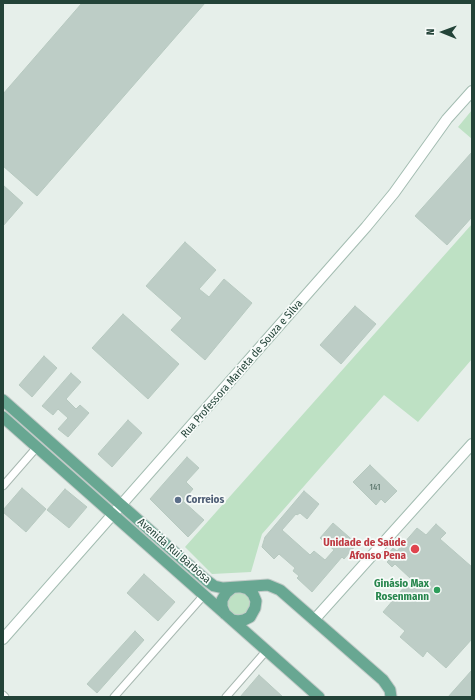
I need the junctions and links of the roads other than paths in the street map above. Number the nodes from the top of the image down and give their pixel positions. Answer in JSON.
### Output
{"nodes":[{"id":1,"x":472,"y":91,"type":"edge"},
{"id":2,"x":3,"y":400,"type":"edge"},
{"id":3,"x":3,"y":417,"type":"edge"},
{"id":4,"x":472,"y":444,"type":"edge"},
{"id":5,"x":37,"y":447,"type":"junction"},
{"id":6,"x":3,"y":486,"type":"edge"},
{"id":7,"x":121,"y":506,"type":"junction"},
{"id":8,"x":113,"y":515,"type":"junction"},
{"id":9,"x":236,"y":588,"type":"junction"},
{"id":10,"x":204,"y":595,"type":"junction"},
{"id":11,"x":229,"y":617,"type":"junction"},
{"id":12,"x":314,"y":620,"type":"junction"},
{"id":13,"x":3,"y":639,"type":"edge"},
{"id":14,"x":267,"y":650,"type":"junction"},
{"id":15,"x":114,"y":697,"type":"edge"},
{"id":16,"x":226,"y":697,"type":"edge"},
{"id":17,"x":319,"y":697,"type":"edge"},
{"id":18,"x":392,"y":697,"type":"edge"}],
"edges":[{"from":1,"to":7,"type":"street","name":"Rua Professora Marieta de Souza e Silva"},
{"from":2,"to":7,"type":"main road","name":"Avenida Rui Barbosa"},
{"from":3,"to":5,"type":"main road","name":"Avenida Rui Barbosa"},
{"from":4,"to":12,"type":"street"},
{"from":5,"to":6,"type":"street"},
{"from":5,"to":8,"type":"main road","name":"Avenida Rui Barbosa"},
{"from":7,"to":8,"type":"street","name":"Rua Professora Marieta de Souza e Silva"},
{"from":7,"to":9,"type":"main road","name":"Avenida Rui Barbosa"},
{"from":8,"to":10,"type":"main road","name":"Avenida Rui Barbosa"},
{"from":8,"to":13,"type":"street","name":"Rua Professora Marieta de Souza e Silva"},
{"from":9,"to":11,"type":"main road"},
{"from":9,"to":11,"type":"main road"},
{"from":9,"to":12,"type":"main road","name":"Avenida Rui Barbosa"},
{"from":10,"to":11,"type":"main road","name":"Avenida Rui Barbosa"},
{"from":10,"to":15,"type":"street"},
{"from":11,"to":14,"type":"main road","name":"Avenida Rui Barbosa"},
{"from":12,"to":18,"type":"main road","name":"Avenida Rui Barbosa"},
{"from":14,"to":16,"type":"street"},
{"from":14,"to":17,"type":"main road","name":"Avenida Rui Barbosa"}]}
